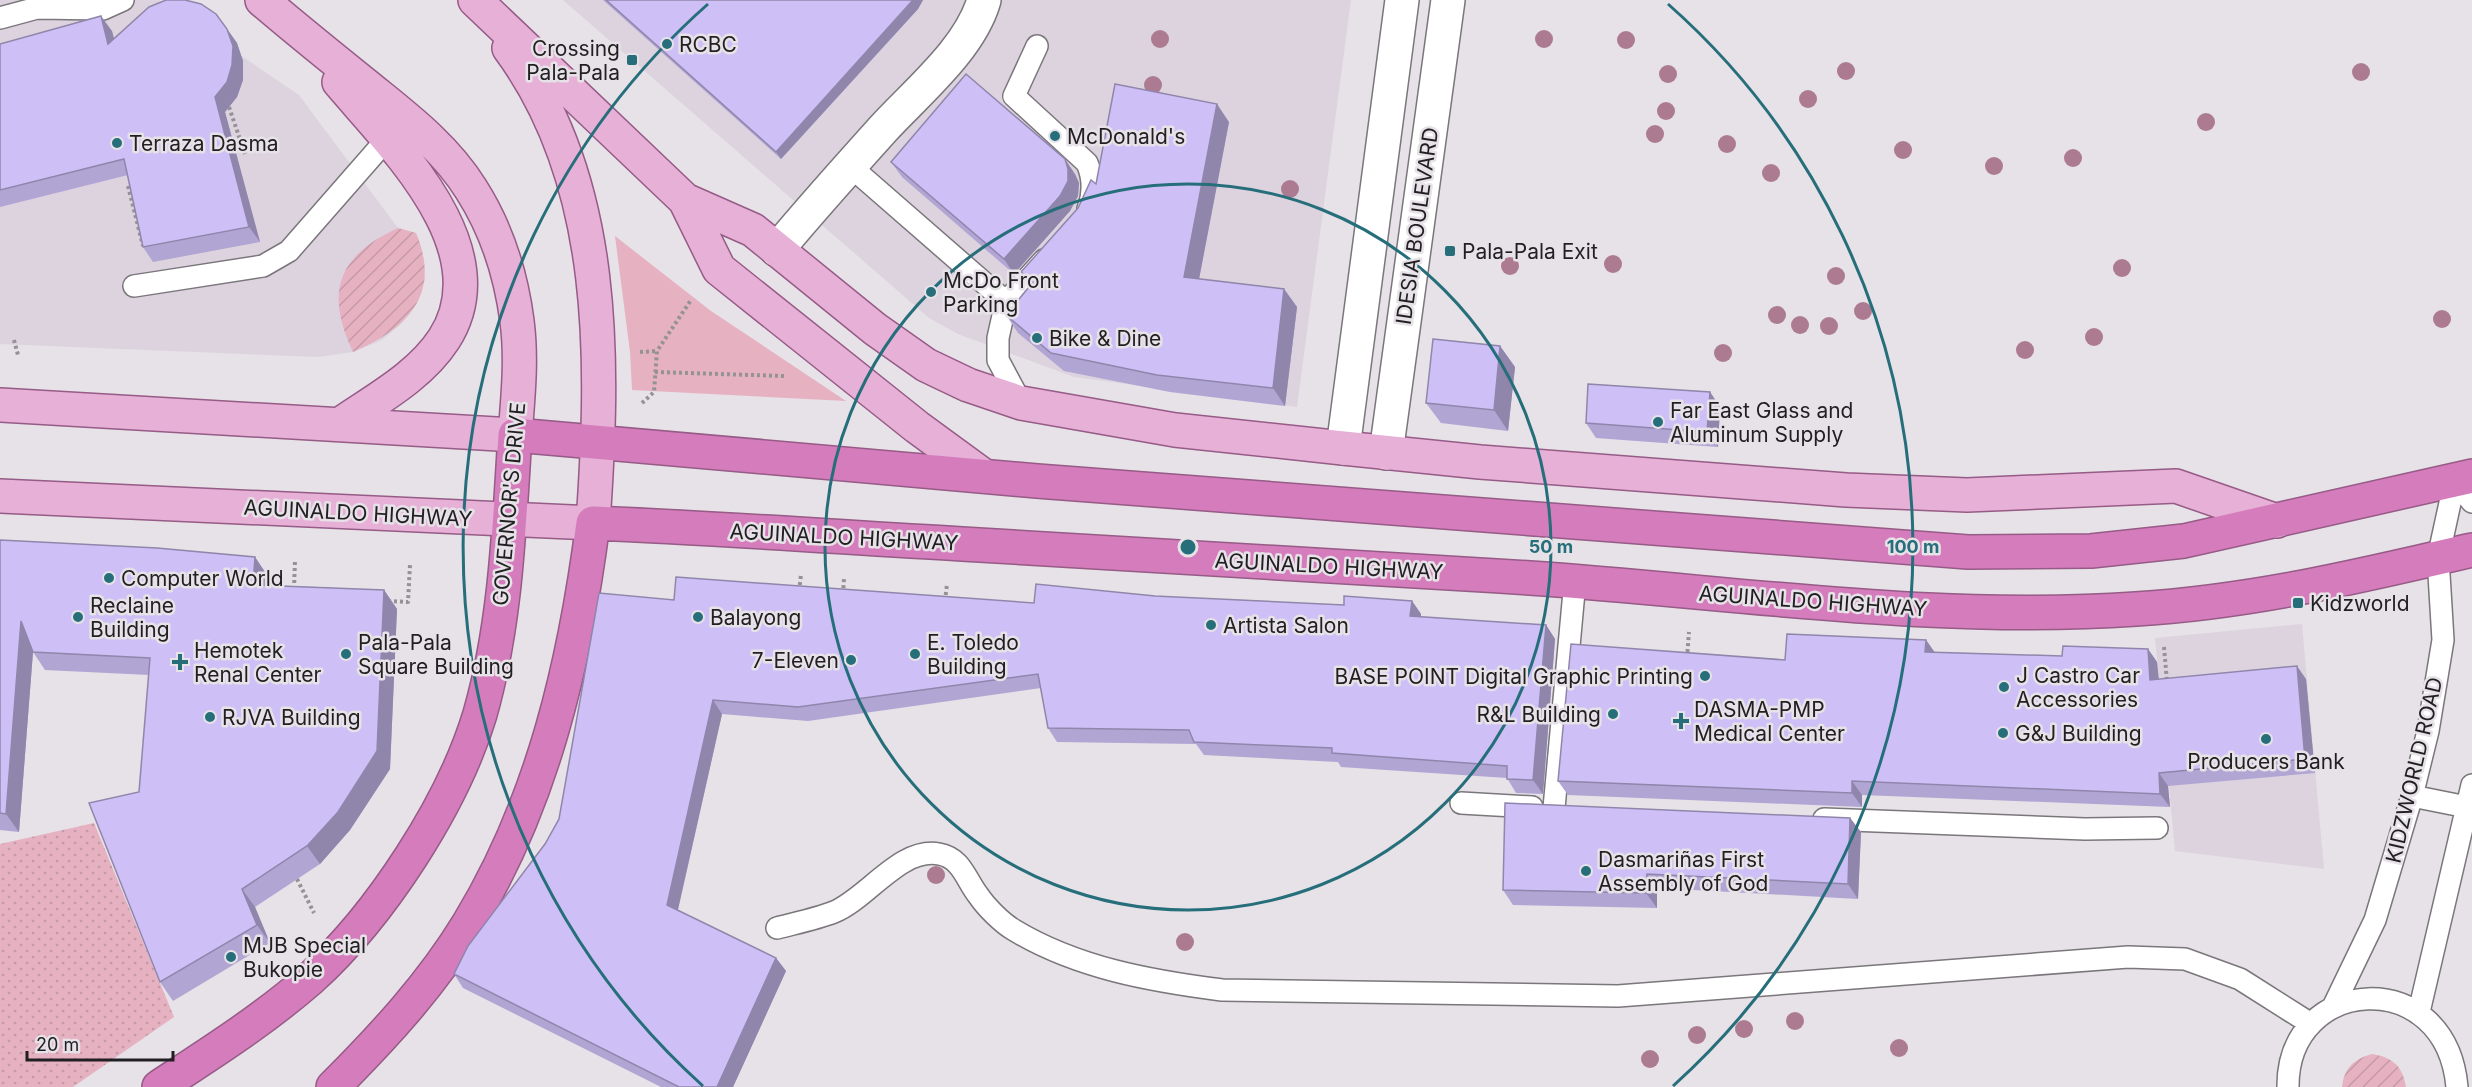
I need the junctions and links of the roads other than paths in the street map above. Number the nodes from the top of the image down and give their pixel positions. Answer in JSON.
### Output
{"nodes":[{"id":1,"x":123,"y":0,"type":"edge"},
{"id":2,"x":262,"y":0,"type":"edge"},
{"id":3,"x":470,"y":0,"type":"edge"},
{"id":4,"x":475,"y":0,"type":"edge"},
{"id":5,"x":984,"y":0,"type":"edge"},
{"id":6,"x":1402,"y":0,"type":"edge"},
{"id":7,"x":1449,"y":0,"type":"edge"},
{"id":8,"x":34,"y":4,"type":"edge"},
{"id":9,"x":0,"y":18,"type":"edge"},
{"id":10,"x":1037,"y":46,"type":"dead end"},
{"id":11,"x":396,"y":129,"type":"junction"},
{"id":12,"x":850,"y":166,"type":"junction"},
{"id":13,"x":685,"y":200,"type":"junction"},
{"id":14,"x":1076,"y":225,"type":"edge"},
{"id":15,"x":1061,"y":242,"type":"edge"},
{"id":16,"x":777,"y":250,"type":"junction"},
{"id":17,"x":134,"y":286,"type":"dead end"},
{"id":18,"x":1006,"y":302,"type":"junction"},
{"id":19,"x":1020,"y":403,"type":"junction"},
{"id":20,"x":0,"y":405,"type":"edge"},
{"id":21,"x":342,"y":423,"type":"junction"},
{"id":22,"x":515,"y":435,"type":"junction"},
{"id":23,"x":599,"y":442,"type":"junction"},
{"id":24,"x":1343,"y":448,"type":"junction"},
{"id":25,"x":1386,"y":453,"type":"junction"},
{"id":26,"x":984,"y":476,"type":"junction"},
{"id":27,"x":2466,"y":486,"type":"edge"},
{"id":28,"x":0,"y":496,"type":"edge"},
{"id":29,"x":510,"y":520,"type":"junction"},
{"id":30,"x":2277,"y":521,"type":"junction"},
{"id":31,"x":593,"y":523,"type":"junction"},
{"id":32,"x":2472,"y":550,"type":"edge"},
{"id":33,"x":2438,"y":558,"type":"junction"},
{"id":34,"x":1575,"y":581,"type":"junction"},
{"id":35,"x":2472,"y":785,"type":"edge"},
{"id":36,"x":2412,"y":796,"type":"junction"},
{"id":37,"x":1461,"y":803,"type":"dead end"},
{"id":38,"x":2467,"y":807,"type":"junction"},
{"id":39,"x":1554,"y":808,"type":"junction"},
{"id":40,"x":1578,"y":808,"type":"edge"},
{"id":41,"x":1802,"y":818,"type":"edge"},
{"id":42,"x":2157,"y":828,"type":"dead end"},
{"id":43,"x":777,"y":928,"type":"dead end"},
{"id":44,"x":2333,"y":1007,"type":"junction"},
{"id":45,"x":2419,"y":1012,"type":"junction"},
{"id":46,"x":2311,"y":1024,"type":"junction"},
{"id":47,"x":159,"y":1087,"type":"edge"},
{"id":48,"x":333,"y":1087,"type":"edge"},
{"id":49,"x":2288,"y":1087,"type":"edge"},
{"id":50,"x":2457,"y":1087,"type":"edge"}],
"edges":[{"from":1,"to":8,"type":"lane"},
{"from":2,"to":11,"type":"main road"},
{"from":3,"to":23,"type":"main road"},
{"from":4,"to":13,"type":"main road"},
{"from":5,"to":12,"type":"street"},
{"from":6,"to":24,"type":"street"},
{"from":7,"to":25,"type":"street","name":"IDESIA BOULEVARD"},
{"from":8,"to":9,"type":"lane"},
{"from":10,"to":14,"type":"lane"},
{"from":11,"to":17,"type":"lane"},
{"from":11,"to":21,"type":"main road"},
{"from":11,"to":22,"type":"main road","name":"GOVERNOR'S DRIVE"},
{"from":12,"to":16,"type":"street"},
{"from":12,"to":18,"type":"lane"},
{"from":13,"to":16,"type":"main road"},
{"from":13,"to":26,"type":"main road"},
{"from":15,"to":18,"type":"lane"},
{"from":16,"to":19,"type":"main road"},
{"from":18,"to":19,"type":"lane"},
{"from":19,"to":24,"type":"main road"},
{"from":20,"to":21,"type":"main road"},
{"from":21,"to":22,"type":"main road"},
{"from":22,"to":23,"type":"highway"},
{"from":22,"to":29,"type":"highway","name":"GOVERNOR'S DRIVE"},
{"from":23,"to":26,"type":"highway"},
{"from":23,"to":31,"type":"main road"},
{"from":24,"to":25,"type":"main road"},
{"from":25,"to":30,"type":"main road"},
{"from":26,"to":30,"type":"highway"},
{"from":27,"to":30,"type":"highway"},
{"from":27,"to":33,"type":"lane","name":"KIDZWORLD ROAD"},
{"from":28,"to":29,"type":"main road","name":"AGUINALDO HIGHWAY"},
{"from":29,"to":31,"type":"main road","name":"AGUINALDO HIGHWAY"},
{"from":29,"to":47,"type":"highway","name":"GOVERNOR'S DRIVE"},
{"from":31,"to":34,"type":"highway","name":"AGUINALDO HIGHWAY"},
{"from":31,"to":48,"type":"highway"},
{"from":32,"to":33,"type":"highway","name":"AGUINALDO HIGHWAY"},
{"from":33,"to":34,"type":"highway","name":"AGUINALDO HIGHWAY"},
{"from":33,"to":36,"type":"lane","name":"KIDZWORLD ROAD"},
{"from":34,"to":39,"type":"lane"},
{"from":35,"to":38,"type":"lane"},
{"from":36,"to":38,"type":"lane"},
{"from":36,"to":44,"type":"lane","name":"KIDZWORLD ROAD"},
{"from":37,"to":39,"type":"lane"},
{"from":38,"to":45,"type":"lane"},
{"from":39,"to":40,"type":"lane"},
{"from":41,"to":42,"type":"lane"},
{"from":43,"to":46,"type":"lane"},
{"from":44,"to":45,"type":"lane"},
{"from":44,"to":46,"type":"lane"},
{"from":45,"to":50,"type":"lane"},
{"from":46,"to":49,"type":"lane"}]}
